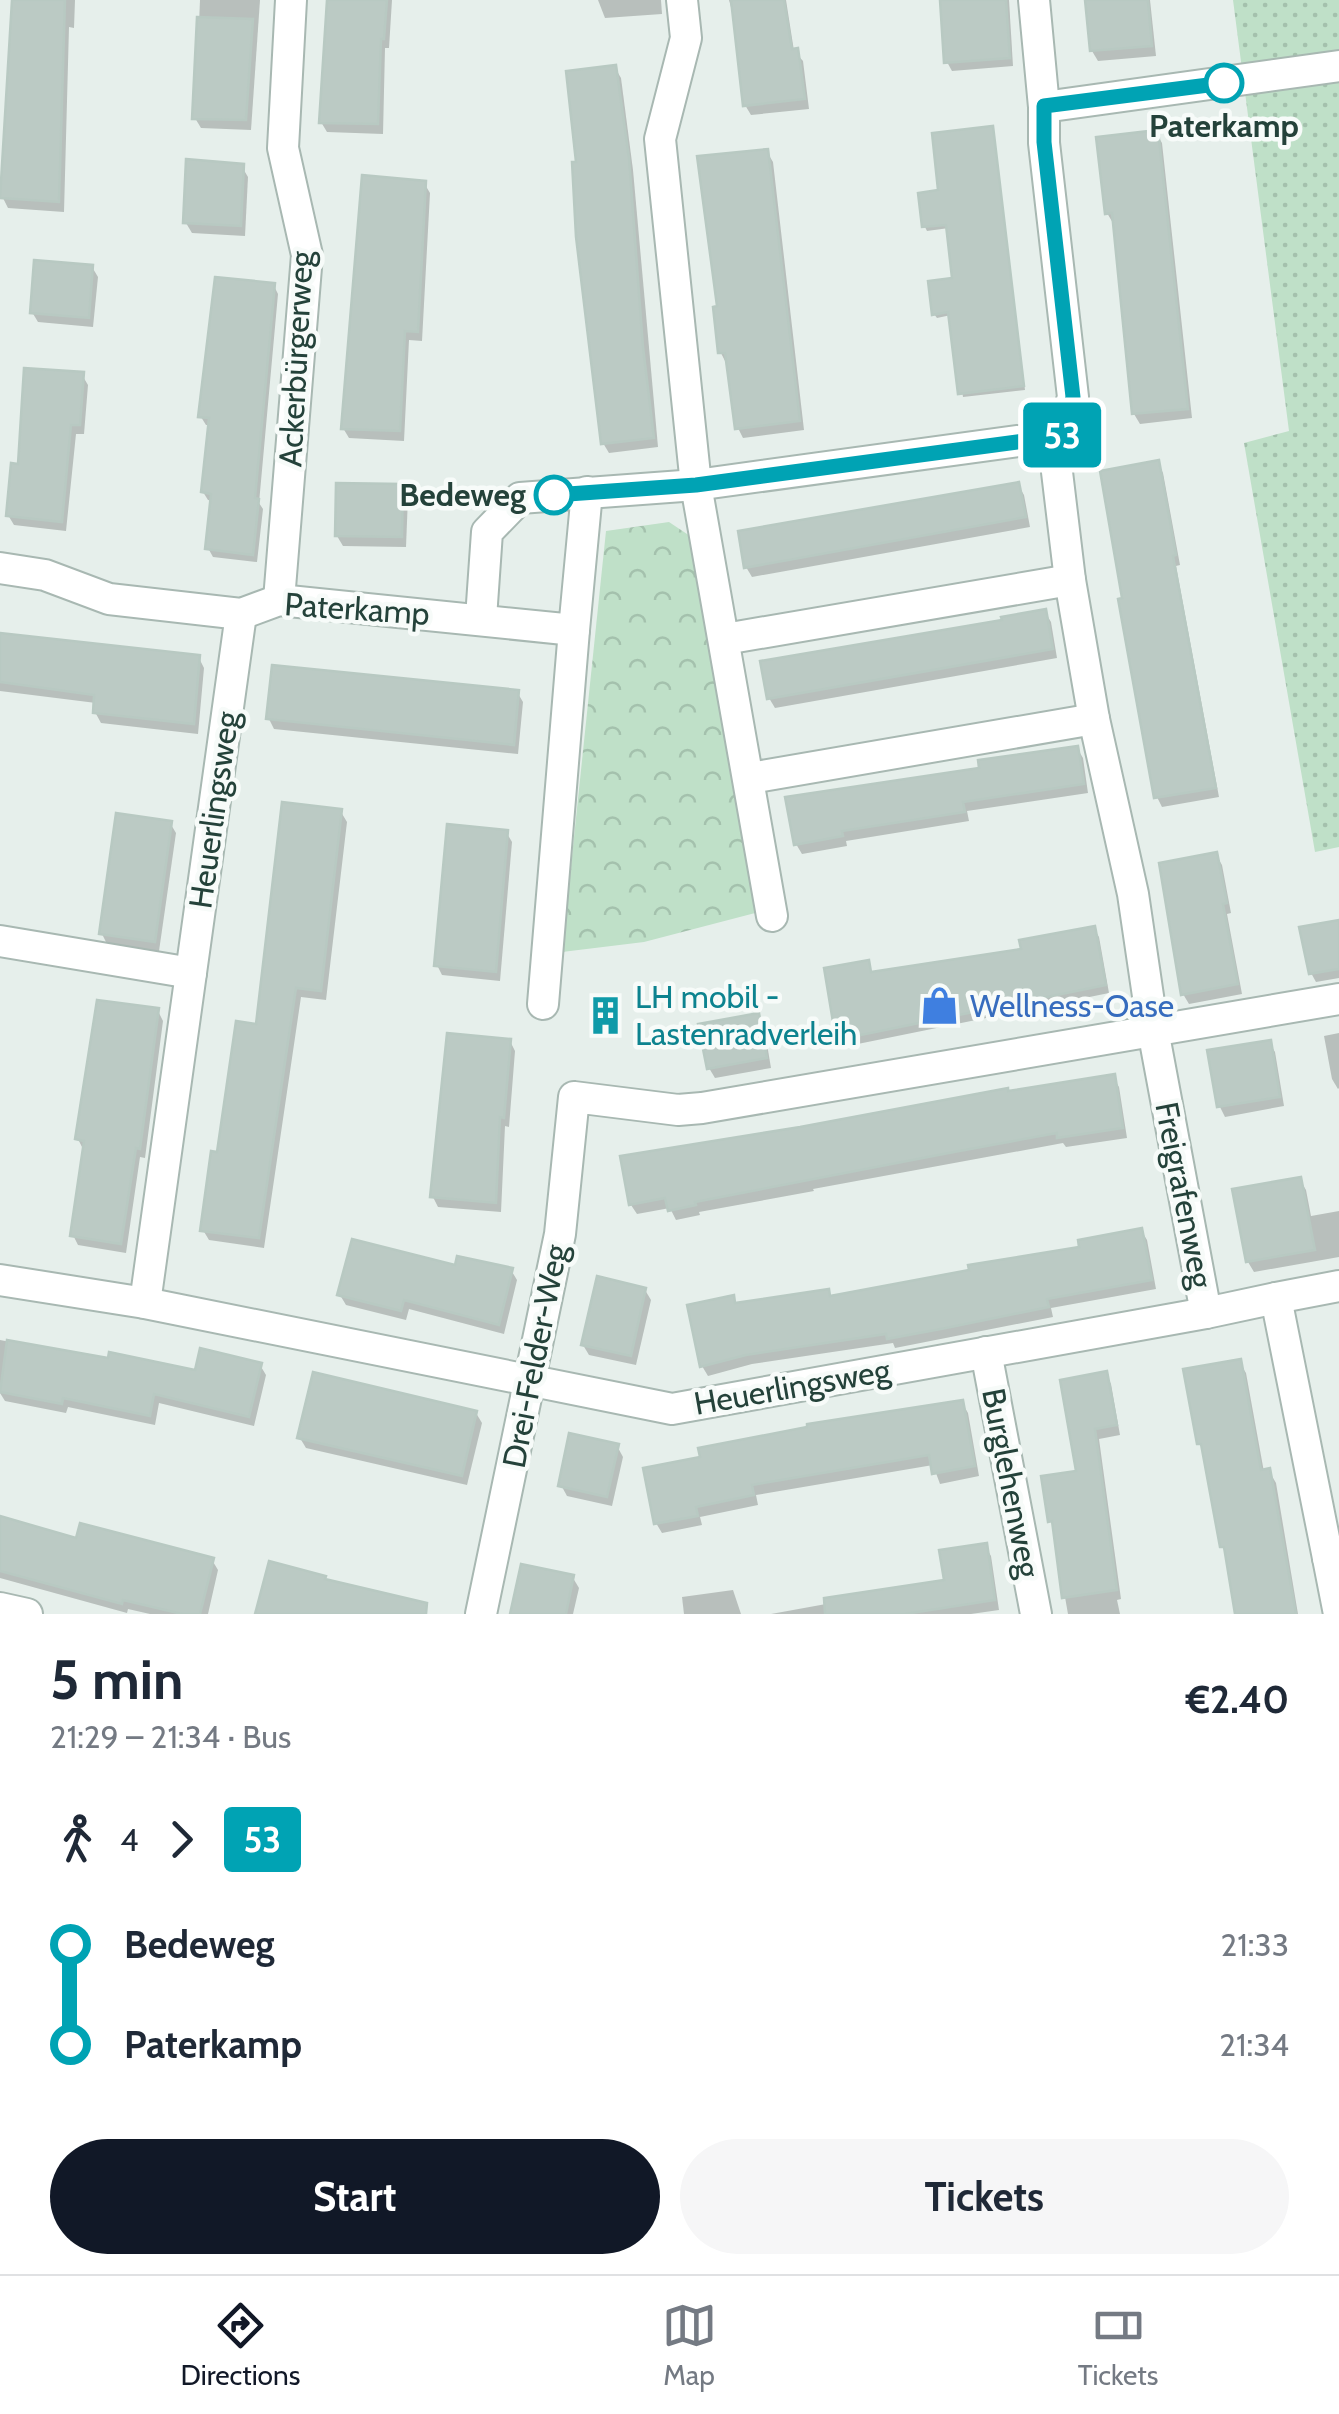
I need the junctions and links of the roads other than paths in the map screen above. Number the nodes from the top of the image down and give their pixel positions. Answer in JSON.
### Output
{"nodes":[{"id":1,"x":290,"y":0,"type":"edge"},
{"id":2,"x":682,"y":0,"type":"edge"},
{"id":3,"x":1034,"y":0,"type":"edge"},
{"id":4,"x":1339,"y":66,"type":"edge"},
{"id":5,"x":1044,"y":106,"type":"junction"},
{"id":6,"x":1062,"y":436,"type":"junction"},
{"id":7,"x":696,"y":485,"type":"junction"},
{"id":8,"x":587,"y":492,"type":"junction"},
{"id":9,"x":0,"y":568,"type":"edge"},
{"id":10,"x":1070,"y":580,"type":"junction"},
{"id":11,"x":279,"y":600,"type":"junction"},
{"id":12,"x":241,"y":614,"type":"junction"},
{"id":13,"x":481,"y":618,"type":"junction"},
{"id":14,"x":574,"y":630,"type":"junction"},
{"id":15,"x":725,"y":640,"type":"junction"},
{"id":16,"x":1094,"y":719,"type":"junction"},
{"id":17,"x":750,"y":778,"type":"junction"},
{"id":18,"x":772,"y":916,"type":"dead end"},
{"id":19,"x":0,"y":941,"type":"edge"},
{"id":20,"x":191,"y":974,"type":"junction"},
{"id":21,"x":1339,"y":999,"type":"edge"},
{"id":22,"x":543,"y":1004,"type":"dead end"},
{"id":23,"x":1153,"y":1030,"type":"junction"},
{"id":24,"x":0,"y":1280,"type":"edge"},
{"id":25,"x":1339,"y":1286,"type":"edge"},
{"id":26,"x":1276,"y":1298,"type":"junction"},
{"id":27,"x":145,"y":1304,"type":"junction"},
{"id":28,"x":1206,"y":1312,"type":"junction"},
{"id":29,"x":986,"y":1352,"type":"junction"},
{"id":30,"x":531,"y":1382,"type":"junction"},
{"id":31,"x":1334,"y":1556,"type":"edge"},
{"id":32,"x":0,"y":1608,"type":"edge"},
{"id":33,"x":26,"y":1614,"type":"edge"},
{"id":34,"x":482,"y":1614,"type":"edge"},
{"id":35,"x":1036,"y":1614,"type":"edge"},
{"id":36,"x":1339,"y":1614,"type":"edge"}],
"edges":[{"from":1,"to":11,"type":"street","name":"Ackerbürgerweg"},
{"from":2,"to":7,"type":"street"},
{"from":3,"to":5,"type":"street"},
{"from":4,"to":5,"type":"street"},
{"from":5,"to":6,"type":"street"},
{"from":6,"to":7,"type":"street"},
{"from":6,"to":10,"type":"street"},
{"from":7,"to":8,"type":"street"},
{"from":7,"to":15,"type":"street"},
{"from":8,"to":13,"type":"street"},
{"from":8,"to":14,"type":"street"},
{"from":9,"to":12,"type":"street","name":"Paterkamp"},
{"from":10,"to":15,"type":"street"},
{"from":10,"to":16,"type":"street"},
{"from":11,"to":12,"type":"street","name":"Paterkamp"},
{"from":11,"to":13,"type":"street","name":"Paterkamp"},
{"from":12,"to":20,"type":"street","name":"Heuerlingsweg"},
{"from":13,"to":14,"type":"street","name":"Paterkamp"},
{"from":14,"to":22,"type":"street"},
{"from":15,"to":17,"type":"street"},
{"from":16,"to":17,"type":"street"},
{"from":16,"to":23,"type":"street","name":"Freigrafenweg"},
{"from":17,"to":18,"type":"street"},
{"from":19,"to":20,"type":"street"},
{"from":20,"to":27,"type":"street","name":"Heuerlingsweg"},
{"from":21,"to":23,"type":"street"},
{"from":23,"to":28,"type":"street","name":"Freigrafenweg"},
{"from":23,"to":30,"type":"street","name":"Drei-Felder-Weg"},
{"from":24,"to":27,"type":"street","name":"Heuerlingsweg"},
{"from":25,"to":26,"type":"street","name":"Freigrafenweg"},
{"from":26,"to":28,"type":"street","name":"Freigrafenweg"},
{"from":26,"to":31,"type":"street"},
{"from":27,"to":30,"type":"street","name":"Heuerlingsweg"},
{"from":28,"to":29,"type":"street","name":"Heuerlingsweg"},
{"from":29,"to":30,"type":"street","name":"Heuerlingsweg"},
{"from":29,"to":35,"type":"street","name":"Burglehenweg"},
{"from":30,"to":34,"type":"street","name":"Drei-Felder-Weg"},
{"from":31,"to":36,"type":"street"},
{"from":32,"to":33,"type":"street"}]}
